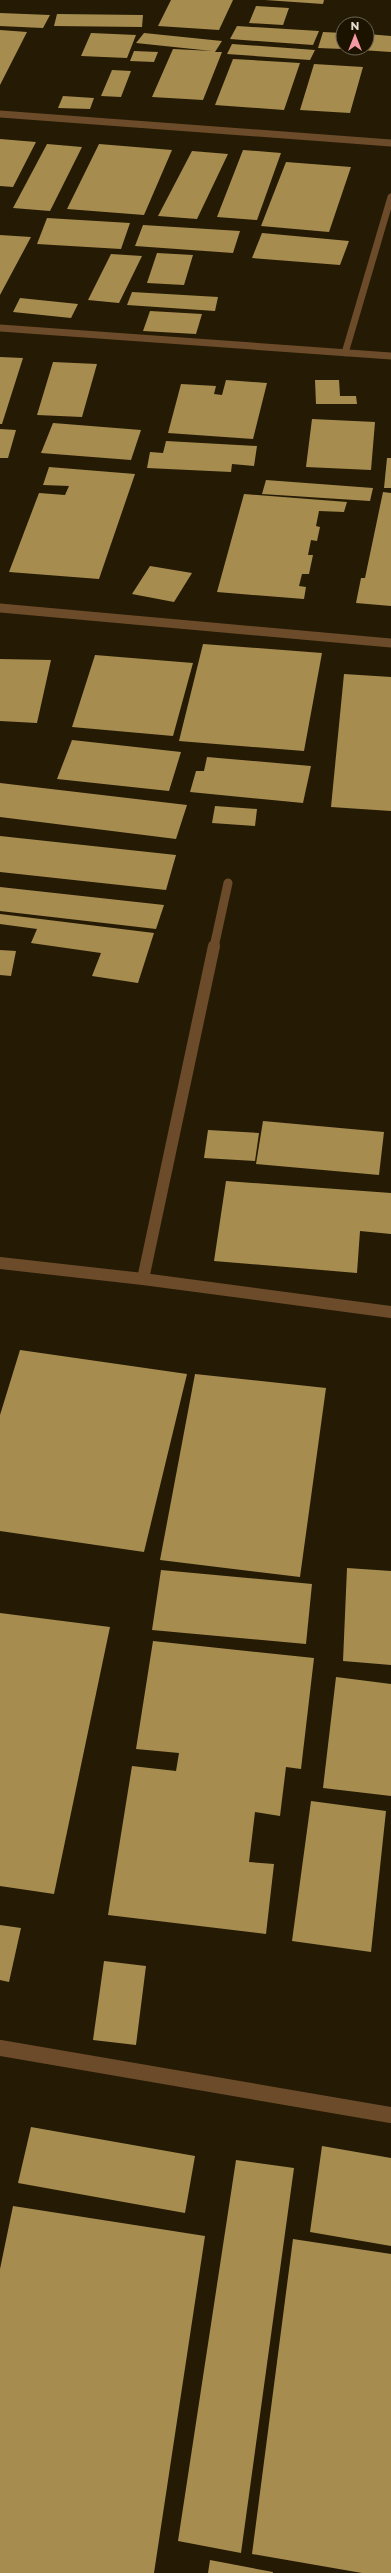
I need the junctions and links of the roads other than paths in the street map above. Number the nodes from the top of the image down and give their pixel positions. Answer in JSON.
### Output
{"nodes":[{"id":1,"x":0,"y":114,"type":"edge"},
{"id":2,"x":391,"y":143,"type":"edge"},
{"id":3,"x":391,"y":197,"type":"edge"},
{"id":4,"x":0,"y":328,"type":"edge"},
{"id":5,"x":345,"y":353,"type":"junction"},
{"id":6,"x":391,"y":356,"type":"edge"},
{"id":7,"x":0,"y":608,"type":"edge"},
{"id":8,"x":391,"y":643,"type":"edge"},
{"id":9,"x":228,"y":883,"type":"dead end"},
{"id":10,"x":0,"y":1264,"type":"edge"},
{"id":11,"x":143,"y":1279,"type":"junction"},
{"id":12,"x":391,"y":1312,"type":"edge"},
{"id":13,"x":0,"y":2048,"type":"edge"},
{"id":14,"x":391,"y":2115,"type":"edge"}],
"edges":[{"from":1,"to":2,"type":"street"},
{"from":3,"to":5,"type":"street"},
{"from":4,"to":5,"type":"street"},
{"from":5,"to":6,"type":"street"},
{"from":7,"to":8,"type":"street"},
{"from":9,"to":11,"type":"street"},
{"from":10,"to":11,"type":"street"},
{"from":11,"to":12,"type":"street"},
{"from":13,"to":14,"type":"street"}]}
